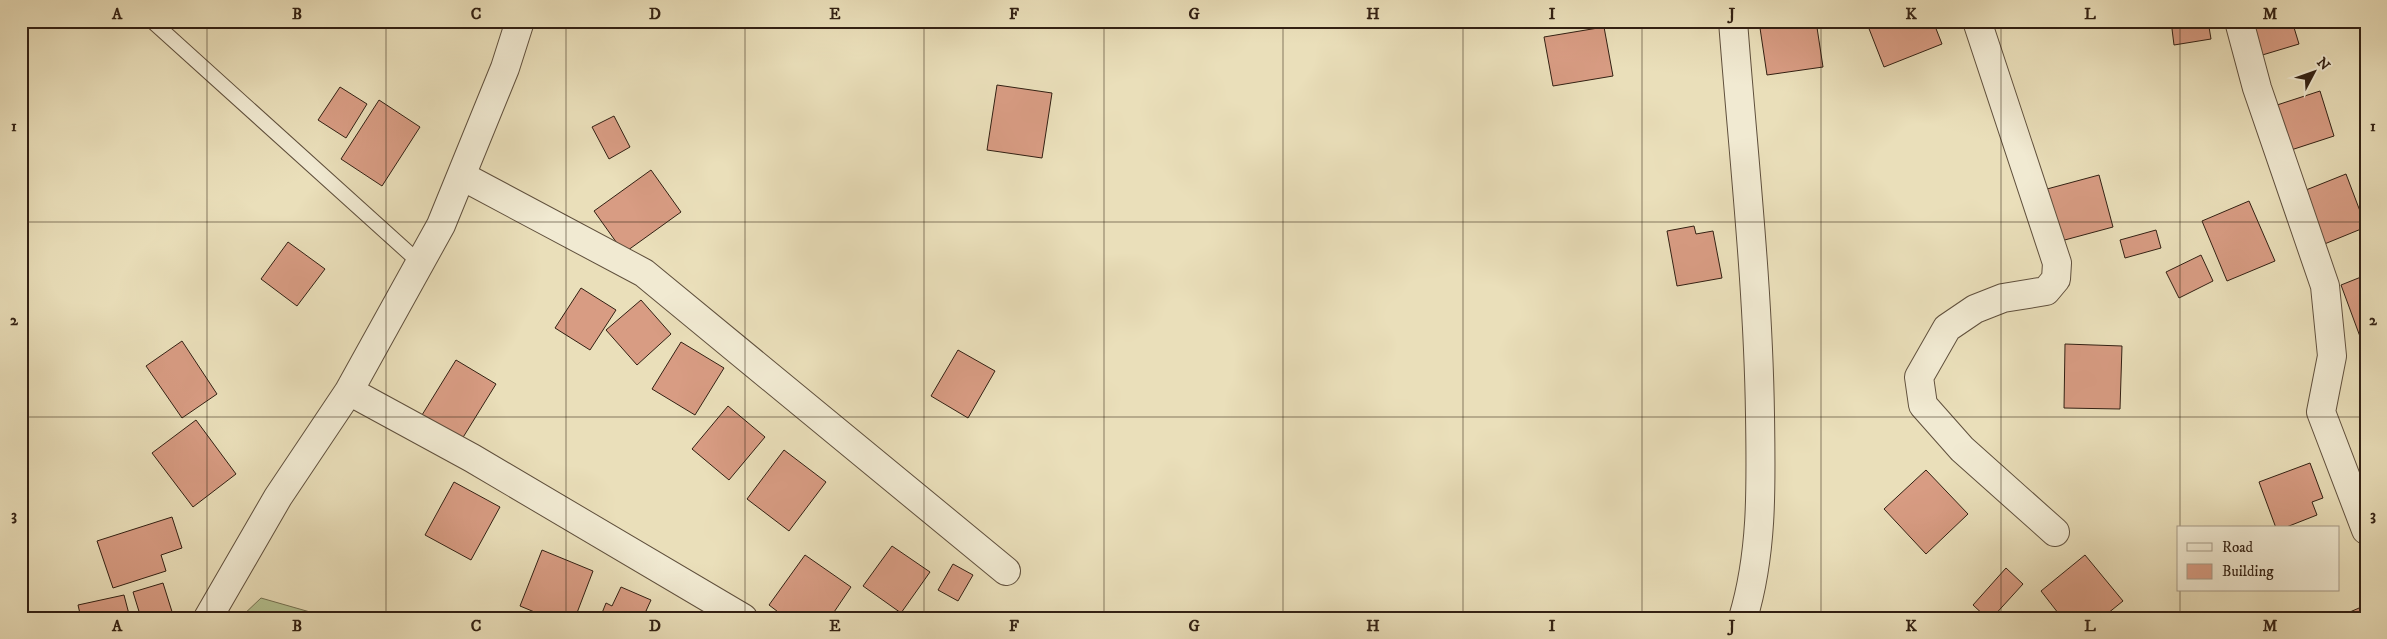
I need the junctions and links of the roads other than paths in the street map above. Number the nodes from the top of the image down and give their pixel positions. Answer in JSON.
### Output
{"nodes":[{"id":1,"x":152,"y":21,"type":"edge"},
{"id":2,"x":520,"y":21,"type":"edge"},
{"id":3,"x":1732,"y":21,"type":"edge"},
{"id":4,"x":1977,"y":21,"type":"edge"},
{"id":5,"x":2239,"y":21,"type":"edge"},
{"id":6,"x":462,"y":176,"type":"junction"},
{"id":7,"x":420,"y":263,"type":"junction"},
{"id":8,"x":349,"y":391,"type":"junction"},
{"id":9,"x":2366,"y":530,"type":"edge"},
{"id":10,"x":2055,"y":532,"type":"dead end"},
{"id":11,"x":1006,"y":572,"type":"dead end"},
{"id":12,"x":208,"y":618,"type":"edge"},
{"id":13,"x":743,"y":618,"type":"edge"},
{"id":14,"x":1743,"y":618,"type":"edge"}],
"edges":[{"from":1,"to":7,"type":"lane"},
{"from":2,"to":6,"type":"street"},
{"from":3,"to":14,"type":"street"},
{"from":4,"to":10,"type":"street"},
{"from":5,"to":9,"type":"street"},
{"from":6,"to":7,"type":"street"},
{"from":6,"to":11,"type":"street"},
{"from":7,"to":8,"type":"street"},
{"from":8,"to":12,"type":"street"},
{"from":8,"to":13,"type":"street"}]}
